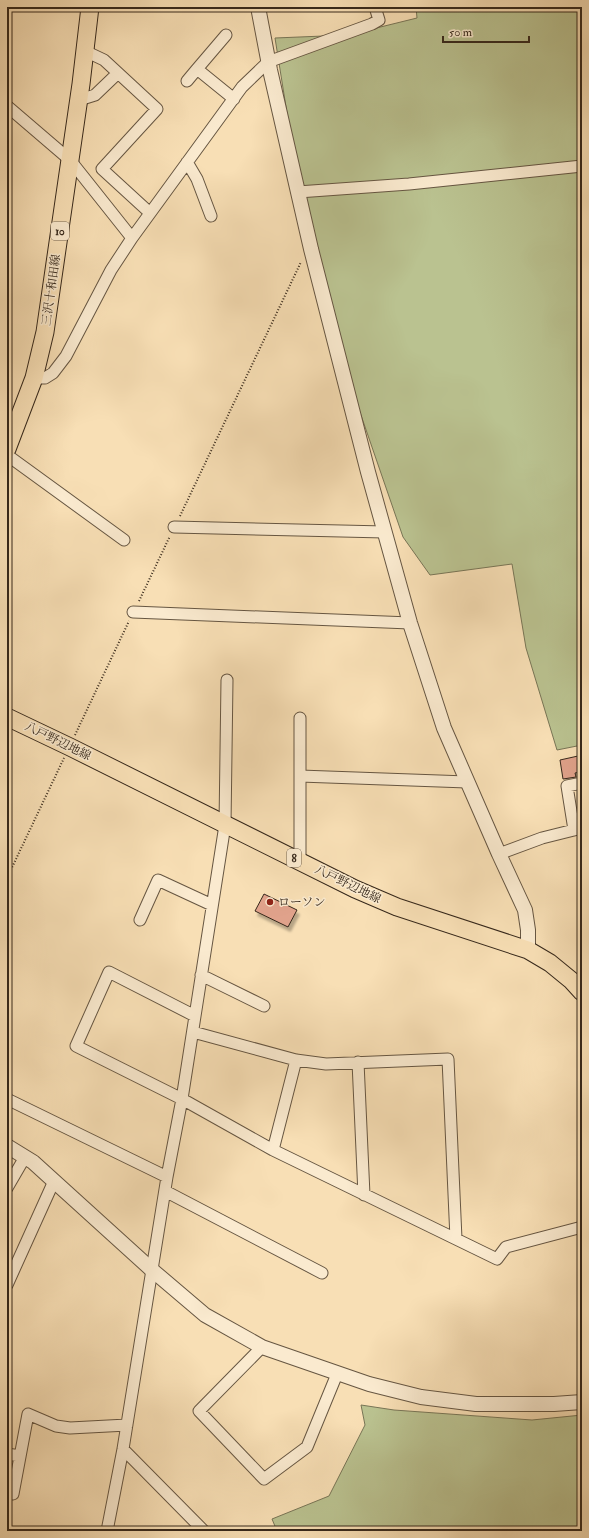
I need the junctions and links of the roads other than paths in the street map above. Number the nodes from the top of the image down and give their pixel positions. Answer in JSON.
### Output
{"nodes":[{"id":1,"x":90,"y":7,"type":"edge"},
{"id":2,"x":258,"y":7,"type":"edge"},
{"id":3,"x":375,"y":7,"type":"edge"},
{"id":4,"x":226,"y":35,"type":"dead end"},
{"id":5,"x":85,"y":51,"type":"junction"},
{"id":6,"x":268,"y":62,"type":"junction"},
{"id":7,"x":197,"y":69,"type":"junction"},
{"id":8,"x":118,"y":73,"type":"junction"},
{"id":9,"x":187,"y":81,"type":"dead end"},
{"id":10,"x":234,"y":99,"type":"junction"},
{"id":11,"x":79,"y":100,"type":"junction"},
{"id":12,"x":9,"y":112,"type":"edge"},
{"id":13,"x":70,"y":160,"type":"junction"},
{"id":14,"x":187,"y":162,"type":"junction"},
{"id":15,"x":582,"y":166,"type":"edge"},
{"id":16,"x":298,"y":192,"type":"junction"},
{"id":17,"x":150,"y":213,"type":"junction"},
{"id":18,"x":211,"y":216,"type":"dead end"},
{"id":19,"x":132,"y":238,"type":"junction"},
{"id":20,"x":34,"y":378,"type":"junction"},
{"id":21,"x":7,"y":449,"type":"edge"},
{"id":22,"x":7,"y":455,"type":"edge"},
{"id":23,"x":174,"y":527,"type":"road end"},
{"id":24,"x":385,"y":532,"type":"junction"},
{"id":25,"x":124,"y":540,"type":"dead end"},
{"id":26,"x":133,"y":612,"type":"road end"},
{"id":27,"x":410,"y":623,"type":"junction"},
{"id":28,"x":227,"y":680,"type":"dead end"},
{"id":29,"x":7,"y":717,"type":"edge"},
{"id":30,"x":300,"y":718,"type":"dead end"},
{"id":31,"x":300,"y":776,"type":"junction"},
{"id":32,"x":468,"y":782,"type":"junction"},
{"id":33,"x":582,"y":783,"type":"edge"},
{"id":34,"x":225,"y":824,"type":"junction"},
{"id":35,"x":578,"y":829,"type":"edge"},
{"id":36,"x":498,"y":854,"type":"junction"},
{"id":37,"x":300,"y":861,"type":"junction"},
{"id":38,"x":212,"y":905,"type":"junction"},
{"id":39,"x":140,"y":920,"type":"dead end"},
{"id":40,"x":528,"y":950,"type":"junction"},
{"id":41,"x":201,"y":975,"type":"junction"},
{"id":42,"x":582,"y":992,"type":"edge"},
{"id":43,"x":264,"y":1006,"type":"dead end"},
{"id":44,"x":195,"y":1016,"type":"junction"},
{"id":45,"x":193,"y":1032,"type":"junction"},
{"id":46,"x":296,"y":1060,"type":"junction"},
{"id":47,"x":358,"y":1062,"type":"junction"},
{"id":48,"x":182,"y":1099,"type":"junction"},
{"id":49,"x":7,"y":1100,"type":"edge"},
{"id":50,"x":7,"y":1146,"type":"edge"},
{"id":51,"x":273,"y":1150,"type":"junction"},
{"id":52,"x":25,"y":1157,"type":"junction"},
{"id":53,"x":167,"y":1177,"type":"junction"},
{"id":54,"x":54,"y":1181,"type":"junction"},
{"id":55,"x":7,"y":1188,"type":"edge"},
{"id":56,"x":165,"y":1190,"type":"junction"},
{"id":57,"x":364,"y":1194,"type":"junction"},
{"id":58,"x":582,"y":1227,"type":"edge"},
{"id":59,"x":456,"y":1240,"type":"junction"},
{"id":60,"x":152,"y":1270,"type":"junction"},
{"id":61,"x":322,"y":1273,"type":"dead end"},
{"id":62,"x":7,"y":1285,"type":"edge"},
{"id":63,"x":262,"y":1347,"type":"junction"},
{"id":64,"x":337,"y":1374,"type":"junction"},
{"id":65,"x":582,"y":1402,"type":"edge"},
{"id":66,"x":127,"y":1425,"type":"junction"},
{"id":67,"x":123,"y":1449,"type":"junction"},
{"id":68,"x":7,"y":1454,"type":"edge"},
{"id":69,"x":20,"y":1456,"type":"junction"},
{"id":70,"x":13,"y":1494,"type":"dead end"},
{"id":71,"x":107,"y":1531,"type":"edge"},
{"id":72,"x":204,"y":1531,"type":"edge"}],
"edges":[{"from":1,"to":5,"type":"main road","name":"三沢十和田線","number":"10"},
{"from":2,"to":6,"type":"street"},
{"from":3,"to":6,"type":"street"},
{"from":4,"to":7,"type":"street"},
{"from":5,"to":8,"type":"street"},
{"from":5,"to":11,"type":"main road","name":"三沢十和田線","number":"10"},
{"from":6,"to":10,"type":"street"},
{"from":6,"to":16,"type":"street"},
{"from":7,"to":9,"type":"street"},
{"from":7,"to":10,"type":"street"},
{"from":8,"to":11,"type":"street"},
{"from":8,"to":17,"type":"street"},
{"from":10,"to":14,"type":"street"},
{"from":11,"to":13,"type":"main road","name":"三沢十和田線","number":"10"},
{"from":12,"to":13,"type":"street"},
{"from":13,"to":19,"type":"street"},
{"from":13,"to":20,"type":"main road","name":"三沢十和田線","number":"10"},
{"from":14,"to":17,"type":"street"},
{"from":14,"to":18,"type":"street"},
{"from":15,"to":16,"type":"street"},
{"from":16,"to":24,"type":"street"},
{"from":17,"to":19,"type":"street"},
{"from":19,"to":20,"type":"street"},
{"from":20,"to":21,"type":"main road","name":"三沢十和田線","number":"10"},
{"from":22,"to":25,"type":"street"},
{"from":23,"to":24,"type":"street"},
{"from":24,"to":27,"type":"street"},
{"from":26,"to":27,"type":"street"},
{"from":27,"to":32,"type":"street"},
{"from":28,"to":34,"type":"street"},
{"from":29,"to":34,"type":"main road","name":"八戸野辺地線","number":"8"},
{"from":30,"to":31,"type":"street"},
{"from":31,"to":32,"type":"street"},
{"from":31,"to":37,"type":"street"},
{"from":32,"to":36,"type":"street"},
{"from":33,"to":35,"type":"street"},
{"from":34,"to":37,"type":"main road","name":"八戸野辺地線","number":"8"},
{"from":34,"to":38,"type":"street"},
{"from":35,"to":36,"type":"street"},
{"from":36,"to":40,"type":"street"},
{"from":37,"to":40,"type":"main road","name":"八戸野辺地線","number":"8"},
{"from":38,"to":39,"type":"street"},
{"from":38,"to":41,"type":"street"},
{"from":40,"to":42,"type":"main road","name":"八戸野辺地線","number":"8"},
{"from":41,"to":43,"type":"street"},
{"from":41,"to":44,"type":"street"},
{"from":44,"to":45,"type":"street"},
{"from":44,"to":48,"type":"street"},
{"from":45,"to":46,"type":"street"},
{"from":45,"to":48,"type":"street"},
{"from":46,"to":47,"type":"street"},
{"from":46,"to":51,"type":"street"},
{"from":47,"to":57,"type":"street"},
{"from":47,"to":59,"type":"street"},
{"from":48,"to":51,"type":"street"},
{"from":48,"to":53,"type":"street"},
{"from":49,"to":53,"type":"street"},
{"from":50,"to":52,"type":"street"},
{"from":51,"to":57,"type":"street"},
{"from":52,"to":54,"type":"street"},
{"from":52,"to":55,"type":"street"},
{"from":53,"to":56,"type":"street"},
{"from":54,"to":60,"type":"street"},
{"from":54,"to":62,"type":"street"},
{"from":56,"to":60,"type":"street"},
{"from":56,"to":61,"type":"street"},
{"from":57,"to":59,"type":"street"},
{"from":58,"to":59,"type":"street"},
{"from":60,"to":63,"type":"street"},
{"from":60,"to":66,"type":"street"},
{"from":63,"to":64,"type":"street"},
{"from":63,"to":64,"type":"street"},
{"from":64,"to":65,"type":"street"},
{"from":66,"to":67,"type":"street"},
{"from":66,"to":69,"type":"street"},
{"from":67,"to":71,"type":"street"},
{"from":67,"to":72,"type":"street"},
{"from":68,"to":69,"type":"street"},
{"from":69,"to":70,"type":"street"}]}
